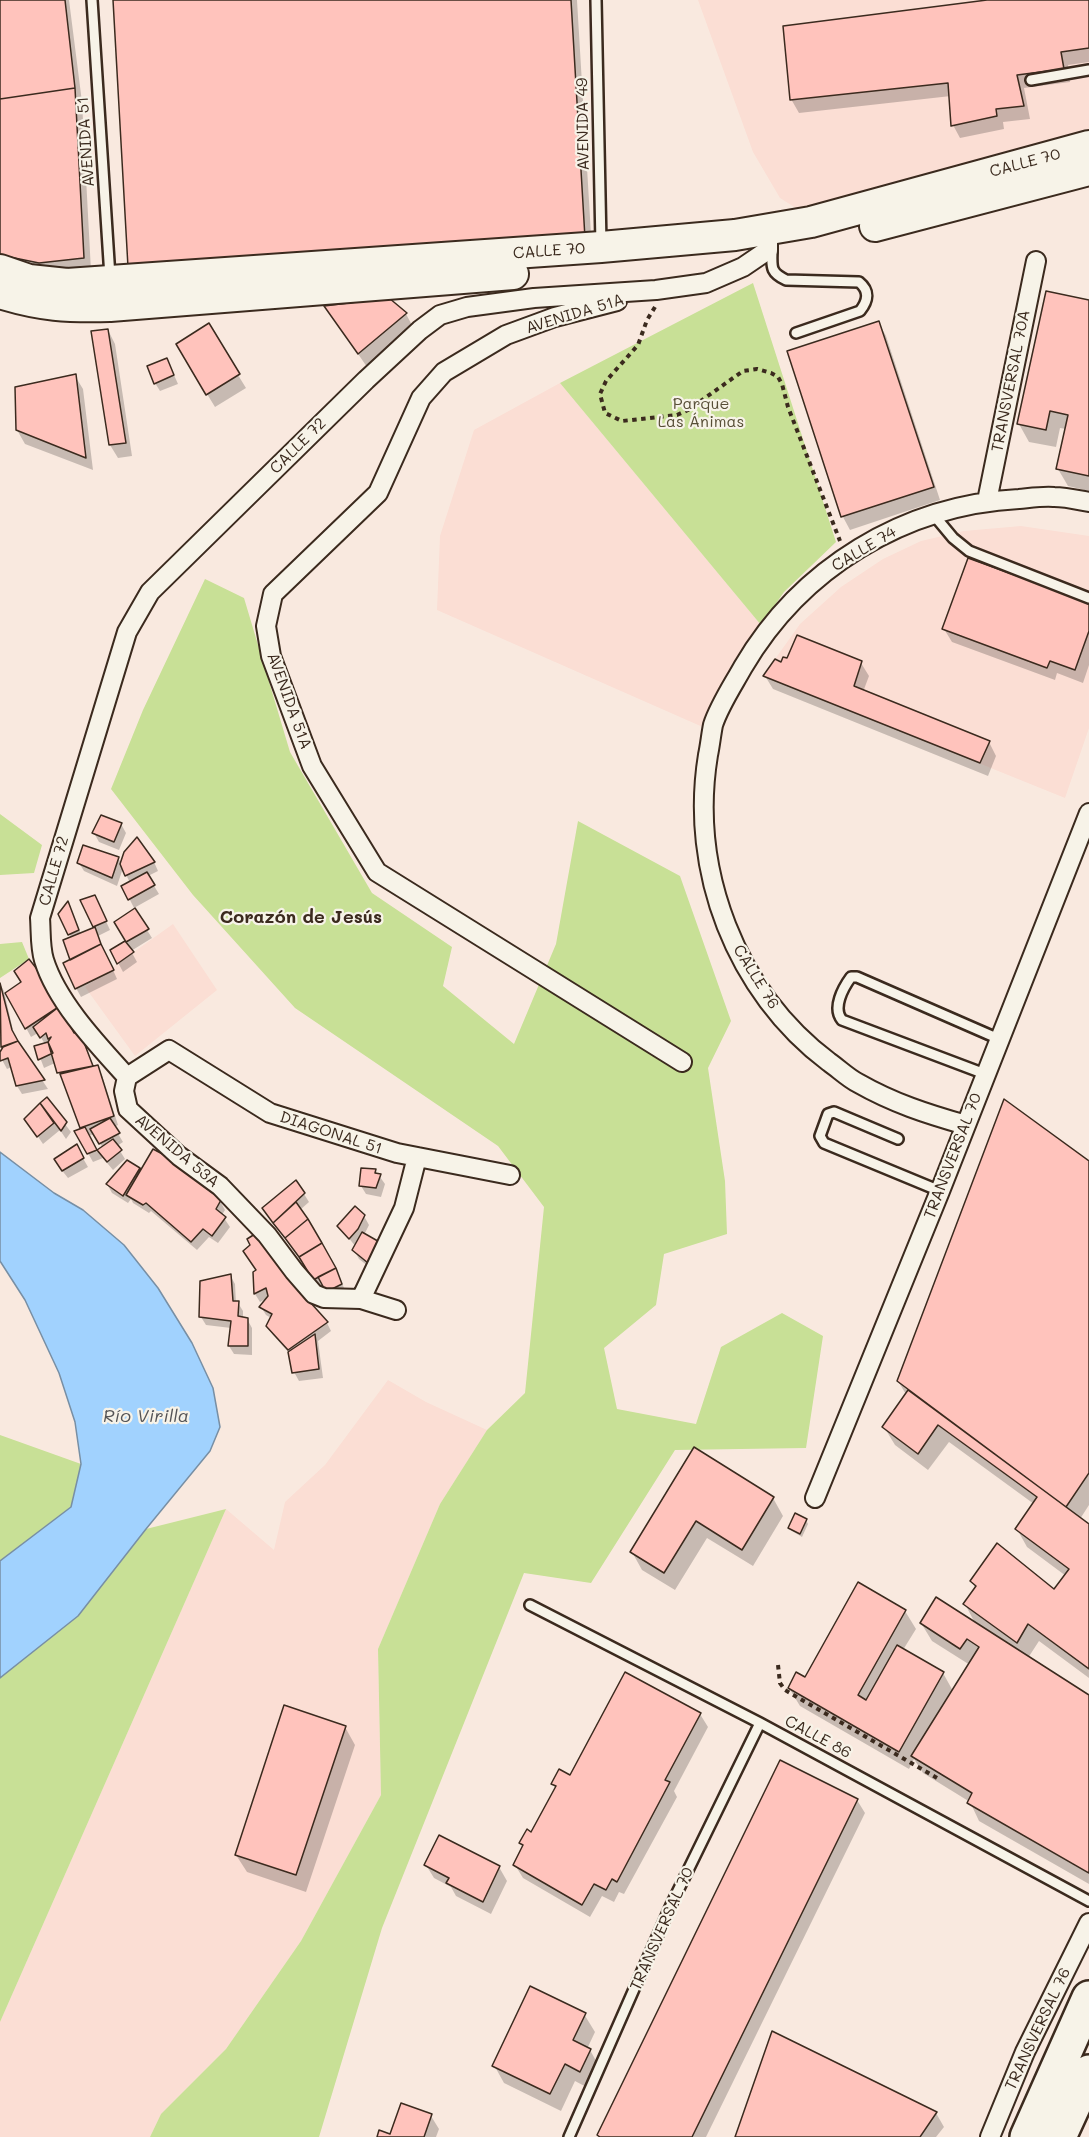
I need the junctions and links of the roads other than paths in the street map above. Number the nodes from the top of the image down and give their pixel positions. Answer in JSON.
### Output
{"nodes":[{"id":1,"x":92,"y":0,"type":"edge"},
{"id":2,"x":596,"y":0,"type":"edge"},
{"id":3,"x":1089,"y":70,"type":"edge"},
{"id":4,"x":1031,"y":80,"type":"dead end"},
{"id":5,"x":1089,"y":146,"type":"edge"},
{"id":6,"x":1089,"y":170,"type":"edge"},
{"id":7,"x":769,"y":243,"type":"junction"},
{"id":8,"x":601,"y":247,"type":"junction"},
{"id":9,"x":1035,"y":261,"type":"dead end"},
{"id":10,"x":0,"y":270,"type":"edge"},
{"id":11,"x":110,"y":282,"type":"junction"},
{"id":12,"x":656,"y":290,"type":"junction"},
{"id":13,"x":0,"y":293,"type":"edge"},
{"id":14,"x":796,"y":333,"type":"dead end"},
{"id":15,"x":987,"y":501,"type":"junction"},
{"id":16,"x":1089,"y":502,"type":"edge"},
{"id":17,"x":932,"y":513,"type":"junction"},
{"id":18,"x":1089,"y":598,"type":"edge"},
{"id":19,"x":713,"y":724,"type":"joint"},
{"id":20,"x":1089,"y":813,"type":"edge"},
{"id":21,"x":999,"y":1039,"type":"junction"},
{"id":22,"x":682,"y":1062,"type":"dead end"},
{"id":23,"x":985,"y":1074,"type":"junction"},
{"id":24,"x":127,"y":1077,"type":"junction"},
{"id":25,"x":966,"y":1125,"type":"junction"},
{"id":26,"x":898,"y":1139,"type":"dead end"},
{"id":27,"x":417,"y":1157,"type":"junction"},
{"id":28,"x":510,"y":1175,"type":"dead end"},
{"id":29,"x":940,"y":1191,"type":"junction"},
{"id":30,"x":361,"y":1299,"type":"junction"},
{"id":31,"x":396,"y":1310,"type":"dead end"},
{"id":32,"x":815,"y":1498,"type":"dead end"},
{"id":33,"x":530,"y":1605,"type":"dead end"},
{"id":34,"x":760,"y":1723,"type":"junction"},
{"id":35,"x":1089,"y":1900,"type":"edge"},
{"id":36,"x":1089,"y":1923,"type":"edge"},
{"id":37,"x":1089,"y":1998,"type":"edge"},
{"id":38,"x":1089,"y":2072,"type":"edge"},
{"id":39,"x":569,"y":2137,"type":"edge"},
{"id":40,"x":990,"y":2137,"type":"edge"},
{"id":41,"x":1027,"y":2137,"type":"edge"},
{"id":42,"x":1059,"y":2137,"type":"edge"}],
"edges":[{"from":1,"to":11,"type":"lane","name":"AVENIDA 51"},
{"from":2,"to":8,"type":"lane","name":"AVENIDA 49"},
{"from":3,"to":4,"type":"lane"},
{"from":5,"to":7,"type":"main road","name":"CALLE 70"},
{"from":6,"to":7,"type":"main road","name":"CALLE 70"},
{"from":7,"to":8,"type":"main road","name":"CALLE 70"},
{"from":7,"to":12,"type":"street","name":"CALLE 72"},
{"from":7,"to":13,"type":"main road","name":"CALLE 70"},
{"from":7,"to":14,"type":"lane"},
{"from":8,"to":11,"type":"main road","name":"CALLE 70"},
{"from":9,"to":15,"type":"street","name":"TRANSVERSAL 70A"},
{"from":10,"to":11,"type":"main road","name":"CALLE 70"},
{"from":12,"to":22,"type":"street","name":"AVENIDA 51A"},
{"from":12,"to":24,"type":"street","name":"CALLE 72"},
{"from":15,"to":16,"type":"street","name":"CALLE 74"},
{"from":15,"to":17,"type":"street","name":"CALLE 74"},
{"from":17,"to":18,"type":"lane"},
{"from":17,"to":19,"type":"street","name":"CALLE 74"},
{"from":19,"to":25,"type":"street","name":"CALLE 76"},
{"from":20,"to":21,"type":"street","name":"TRANSVERSAL 70"},
{"from":21,"to":23,"type":"street","name":"TRANSVERSAL 70"},
{"from":21,"to":23,"type":"lane"},
{"from":23,"to":25,"type":"street","name":"TRANSVERSAL 70"},
{"from":24,"to":27,"type":"street","name":"DIAGONAL 51"},
{"from":24,"to":30,"type":"street","name":"AVENIDA 53A"},
{"from":25,"to":29,"type":"street","name":"TRANSVERSAL 70"},
{"from":26,"to":29,"type":"lane"},
{"from":27,"to":28,"type":"street","name":"DIAGONAL 51"},
{"from":27,"to":30,"type":"street"},
{"from":29,"to":32,"type":"street","name":"TRANSVERSAL 70"},
{"from":30,"to":31,"type":"street","name":"AVENIDA 53A"},
{"from":33,"to":34,"type":"lane","name":"CALLE 86"},
{"from":34,"to":35,"type":"lane","name":"CALLE 86"},
{"from":34,"to":39,"type":"lane","name":"TRANSVERSAL 70"},
{"from":36,"to":40,"type":"street","name":"TRANSVERSAL 76"},
{"from":37,"to":41,"type":"highway"},
{"from":38,"to":42,"type":"highway"}]}
